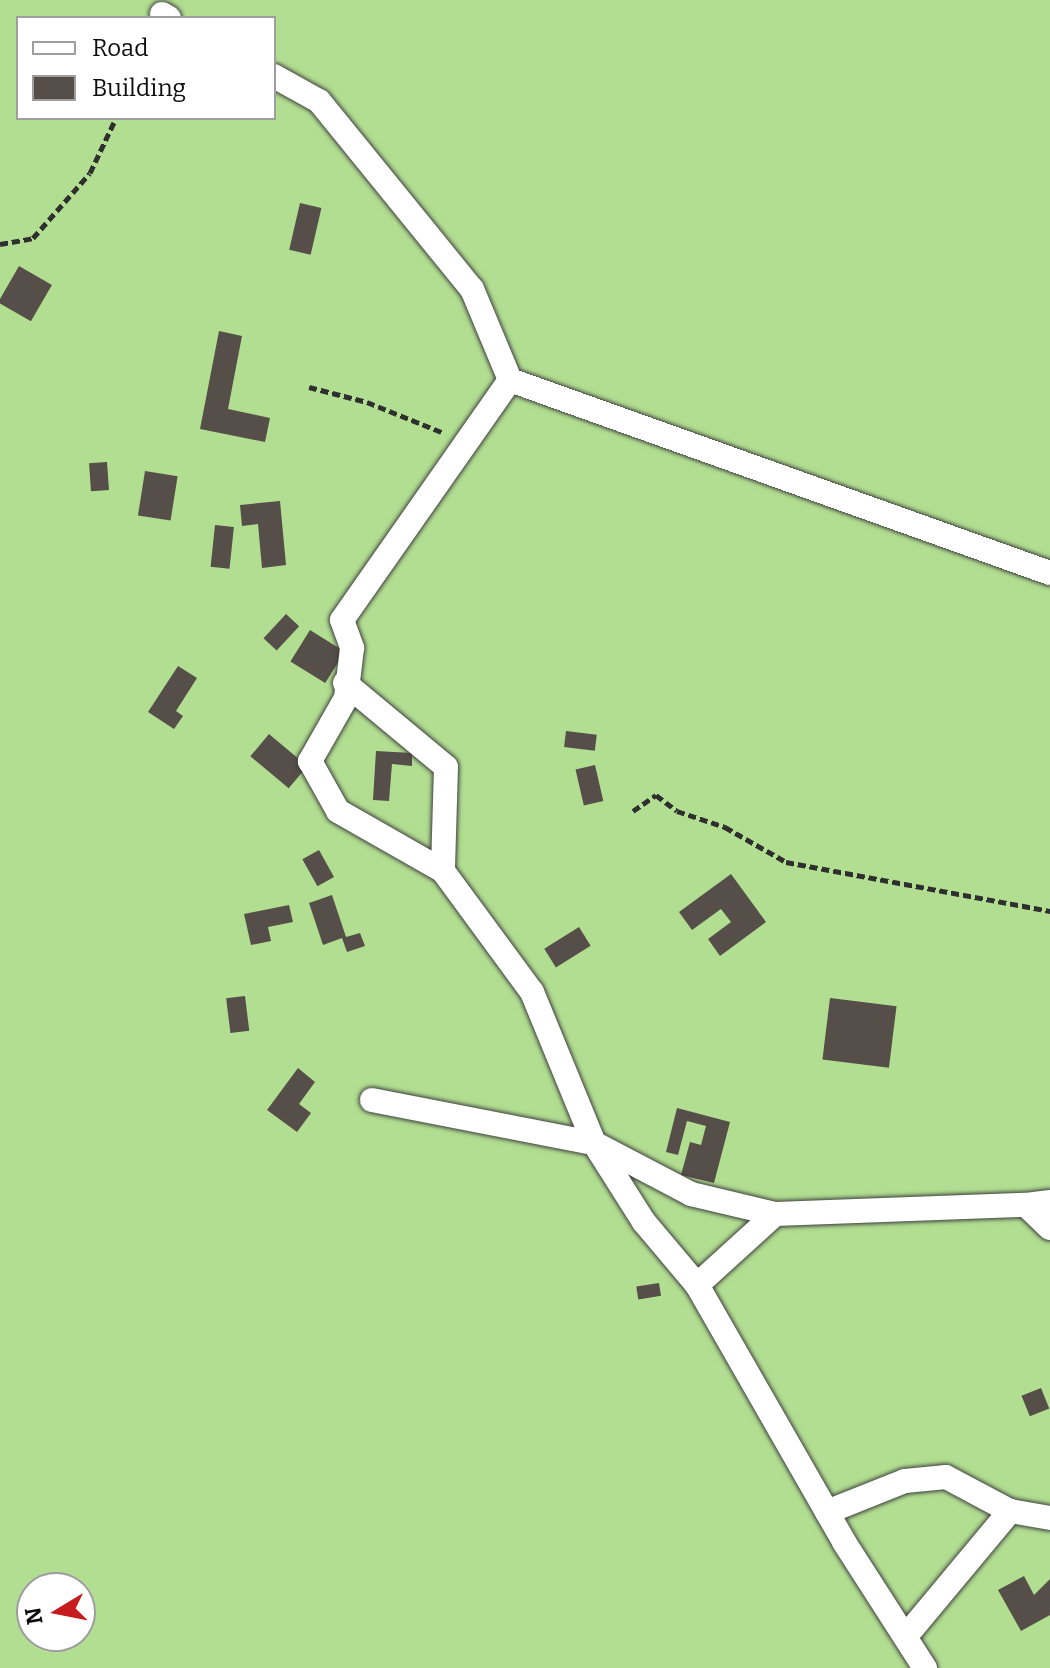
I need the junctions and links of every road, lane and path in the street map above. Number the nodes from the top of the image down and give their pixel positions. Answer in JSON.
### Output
{"nodes":[{"id":1,"x":276,"y":77,"type":"edge"},
{"id":2,"x":115,"y":120,"type":"edge"},
{"id":3,"x":0,"y":244,"type":"edge"},
{"id":4,"x":510,"y":380,"type":"junction"},
{"id":5,"x":309,"y":387,"type":"dead end"},
{"id":6,"x":463,"y":441,"type":"junction"},
{"id":7,"x":1050,"y":573,"type":"edge"},
{"id":8,"x":345,"y":683,"type":"junction"},
{"id":9,"x":633,"y":811,"type":"dead end"},
{"id":10,"x":443,"y":871,"type":"junction"},
{"id":11,"x":1050,"y":911,"type":"edge"},
{"id":12,"x":372,"y":1100,"type":"dead end"},
{"id":13,"x":594,"y":1143,"type":"junction"},
{"id":14,"x":1038,"y":1203,"type":"edge"},
{"id":15,"x":775,"y":1214,"type":"junction"},
{"id":16,"x":1050,"y":1228,"type":"edge"},
{"id":17,"x":697,"y":1285,"type":"junction"},
{"id":18,"x":1010,"y":1511,"type":"junction"},
{"id":19,"x":827,"y":1512,"type":"junction"},
{"id":20,"x":1050,"y":1518,"type":"edge"},
{"id":21,"x":906,"y":1636,"type":"junction"},
{"id":22,"x":925,"y":1668,"type":"edge"}],
"edges":[{"from":1,"to":4,"type":"street"},
{"from":2,"to":3,"type":"path"},
{"from":4,"to":6,"type":"street"},
{"from":4,"to":7,"type":"street"},
{"from":5,"to":6,"type":"path"},
{"from":6,"to":8,"type":"street"},
{"from":8,"to":10,"type":"street"},
{"from":8,"to":10,"type":"street"},
{"from":9,"to":11,"type":"path"},
{"from":10,"to":13,"type":"street"},
{"from":12,"to":13,"type":"street"},
{"from":13,"to":15,"type":"street"},
{"from":13,"to":17,"type":"street"},
{"from":14,"to":15,"type":"street"},
{"from":14,"to":16,"type":"street"},
{"from":15,"to":17,"type":"street"},
{"from":17,"to":19,"type":"street"},
{"from":18,"to":19,"type":"street"},
{"from":18,"to":20,"type":"street"},
{"from":18,"to":21,"type":"street"},
{"from":19,"to":21,"type":"street"},
{"from":21,"to":22,"type":"street"}]}
